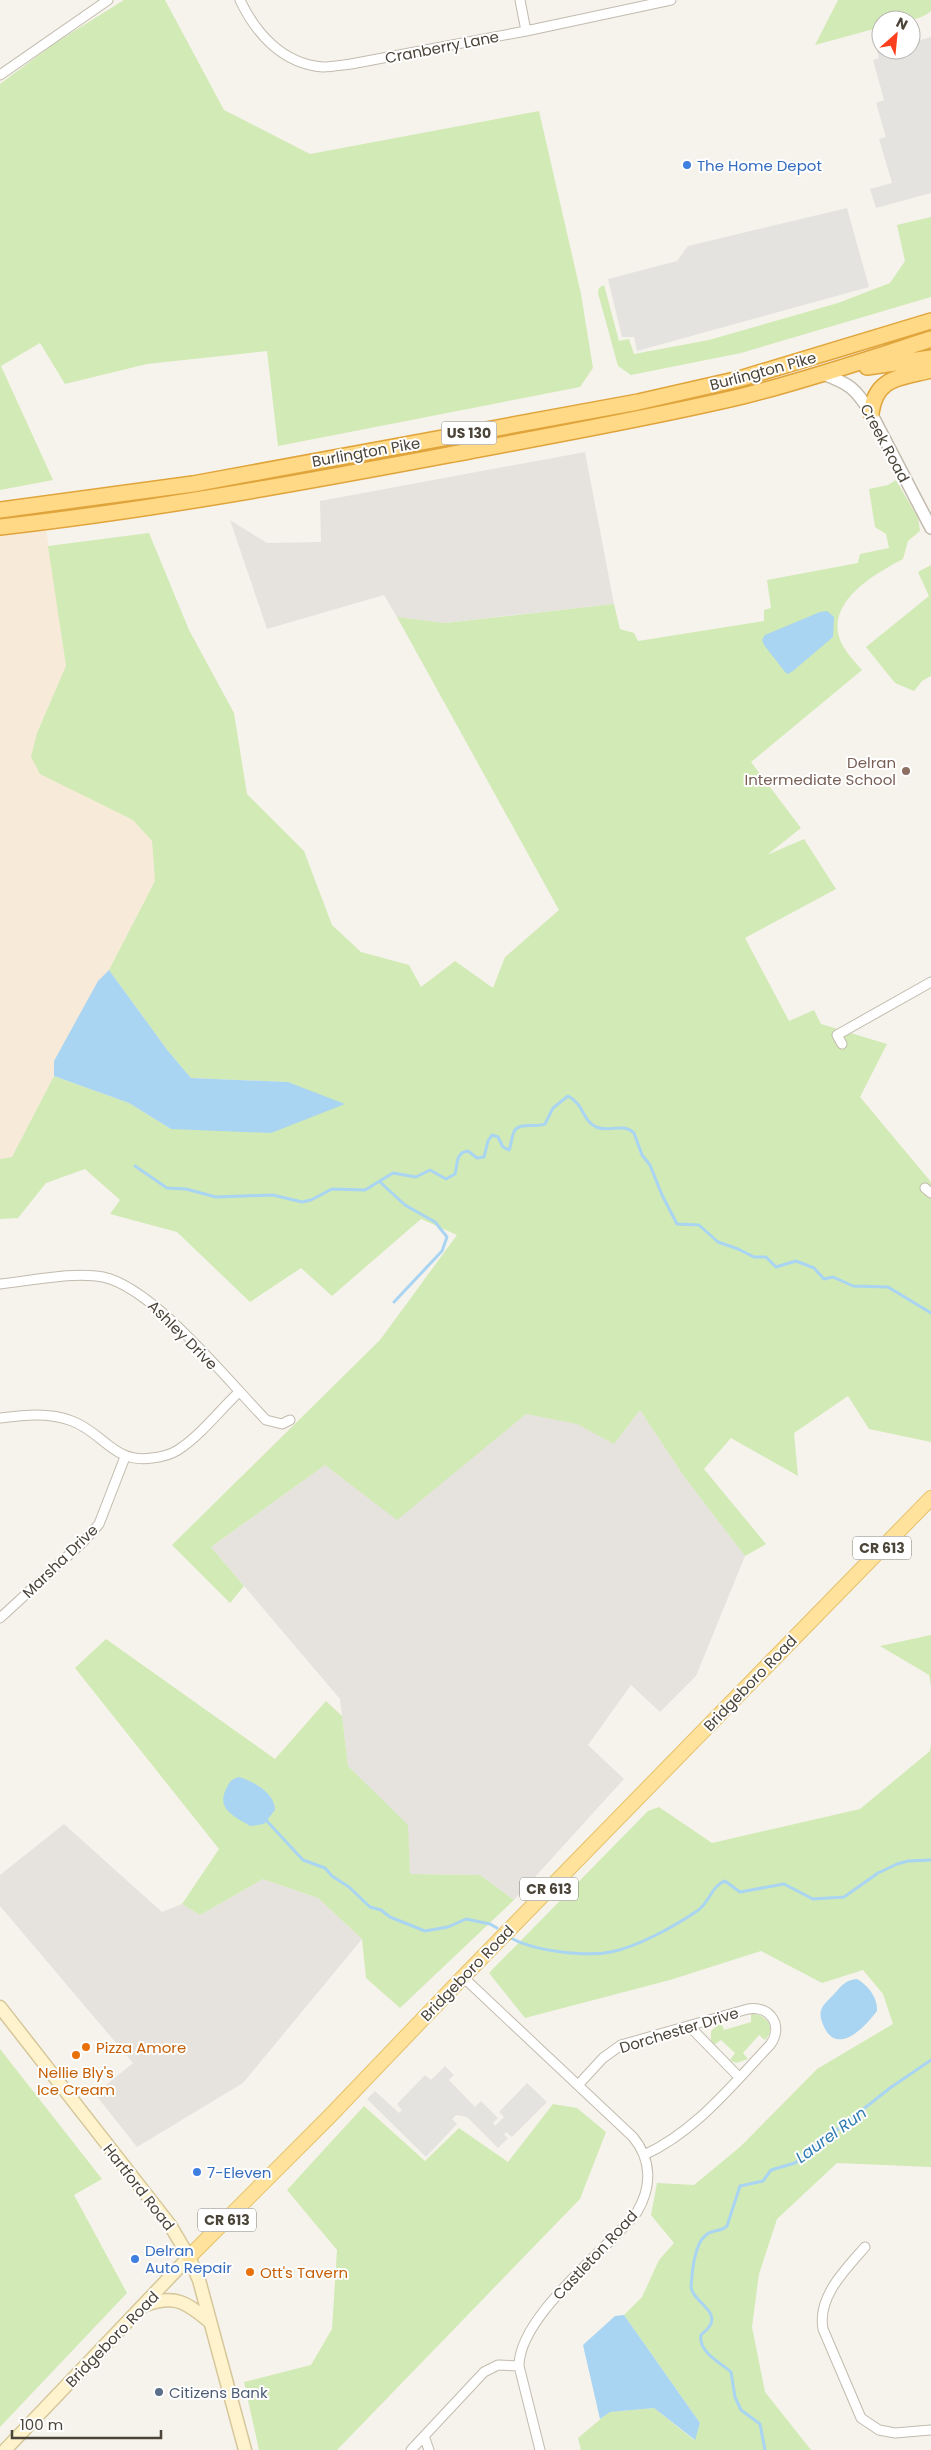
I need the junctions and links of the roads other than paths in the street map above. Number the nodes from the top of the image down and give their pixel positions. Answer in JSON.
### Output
{"nodes":[{"id":1,"x":108,"y":0,"type":"edge"},
{"id":2,"x":240,"y":0,"type":"edge"},
{"id":3,"x":520,"y":0,"type":"edge"},
{"id":4,"x":670,"y":0,"type":"edge"},
{"id":5,"x":526,"y":31,"type":"junction"},
{"id":6,"x":0,"y":75,"type":"edge"},
{"id":7,"x":931,"y":316,"type":"edge"},
{"id":8,"x":931,"y":321,"type":"edge"},
{"id":9,"x":877,"y":339,"type":"junction"},
{"id":10,"x":931,"y":339,"type":"edge"},
{"id":11,"x":931,"y":358,"type":"edge"},
{"id":12,"x":931,"y":370,"type":"edge"},
{"id":13,"x":823,"y":374,"type":"junction"},
{"id":14,"x":871,"y":413,"type":"junction"},
{"id":15,"x":0,"y":510,"type":"edge"},
{"id":16,"x":0,"y":527,"type":"edge"},
{"id":17,"x":931,"y":528,"type":"edge"},
{"id":18,"x":931,"y":982,"type":"edge"},
{"id":19,"x":840,"y":1039,"type":"dead end"},
{"id":20,"x":0,"y":1284,"type":"edge"},
{"id":21,"x":238,"y":1392,"type":"junction"},
{"id":22,"x":0,"y":1418,"type":"edge"},
{"id":23,"x":290,"y":1420,"type":"dead end"},
{"id":24,"x":126,"y":1457,"type":"junction"},
{"id":25,"x":931,"y":1498,"type":"edge"},
{"id":26,"x":0,"y":1618,"type":"edge"},
{"id":27,"x":463,"y":1977,"type":"junction"},
{"id":28,"x":0,"y":2006,"type":"edge"},
{"id":29,"x":693,"y":2026,"type":"junction"},
{"id":30,"x":739,"y":2077,"type":"junction"},
{"id":31,"x":579,"y":2084,"type":"junction"},
{"id":32,"x":644,"y":2155,"type":"junction"},
{"id":33,"x":865,"y":2247,"type":"dead end"},
{"id":34,"x":189,"y":2257,"type":"junction"},
{"id":35,"x":144,"y":2306,"type":"junction"},
{"id":36,"x":210,"y":2322,"type":"junction"},
{"id":37,"x":519,"y":2366,"type":"junction"},
{"id":38,"x":931,"y":2430,"type":"edge"},
{"id":39,"x":424,"y":2436,"type":"junction"},
{"id":40,"x":5,"y":2450,"type":"edge"},
{"id":41,"x":245,"y":2450,"type":"edge"},
{"id":42,"x":411,"y":2450,"type":"edge"},
{"id":43,"x":429,"y":2450,"type":"edge"},
{"id":44,"x":540,"y":2450,"type":"edge"}],
"edges":[{"from":1,"to":6,"type":"street"},
{"from":2,"to":5,"type":"street","name":"Cranberry Lane"},
{"from":3,"to":5,"type":"street"},
{"from":4,"to":5,"type":"street","name":"Cranberry Lane"},
{"from":7,"to":9,"type":"highway"},
{"from":8,"to":9,"type":"highway","name":"Burlington Pike","number":"US 130"},
{"from":9,"to":15,"type":"highway","name":"Burlington Pike","number":"US 130"},
{"from":10,"to":13,"type":"highway","name":"Burlington Pike","number":"US 130"},
{"from":11,"to":13,"type":"highway"},
{"from":12,"to":14,"type":"highway"},
{"from":13,"to":14,"type":"street","name":"Creek Road"},
{"from":13,"to":16,"type":"highway","name":"Burlington Pike","number":"US 130"},
{"from":14,"to":17,"type":"street","name":"Creek Road"},
{"from":18,"to":19,"type":"street"},
{"from":20,"to":21,"type":"street","name":"Ashley Drive"},
{"from":21,"to":23,"type":"street","name":"Ashley Drive"},
{"from":21,"to":24,"type":"street"},
{"from":22,"to":24,"type":"street"},
{"from":24,"to":26,"type":"street","name":"Marsha Drive"},
{"from":25,"to":27,"type":"main road","name":"Bridgeboro Road","number":"CR 613"},
{"from":27,"to":31,"type":"street","name":"Castleton Road"},
{"from":27,"to":34,"type":"main road","name":"Bridgeboro Road","number":"CR 613"},
{"from":28,"to":34,"type":"main road","name":"Hartford Road"},
{"from":29,"to":30,"type":"street"},
{"from":29,"to":30,"type":"street","name":"Dorchester Drive"},
{"from":29,"to":31,"type":"street","name":"Dorchester Drive"},
{"from":30,"to":32,"type":"street","name":"Dorchester Drive"},
{"from":31,"to":32,"type":"street","name":"Castleton Road"},
{"from":32,"to":37,"type":"street","name":"Castleton Road"},
{"from":33,"to":38,"type":"street"},
{"from":34,"to":35,"type":"main road","name":"Bridgeboro Road","number":"CR 613"},
{"from":34,"to":36,"type":"main road","name":"Hartford Road"},
{"from":35,"to":36,"type":"main road"},
{"from":35,"to":40,"type":"main road","name":"Bridgeboro Road","number":"CR 613"},
{"from":36,"to":41,"type":"main road","name":"Hartford Road"},
{"from":37,"to":39,"type":"street"},
{"from":37,"to":44,"type":"street","name":"Castleton Road"},
{"from":39,"to":42,"type":"street"},
{"from":39,"to":43,"type":"street"}]}
